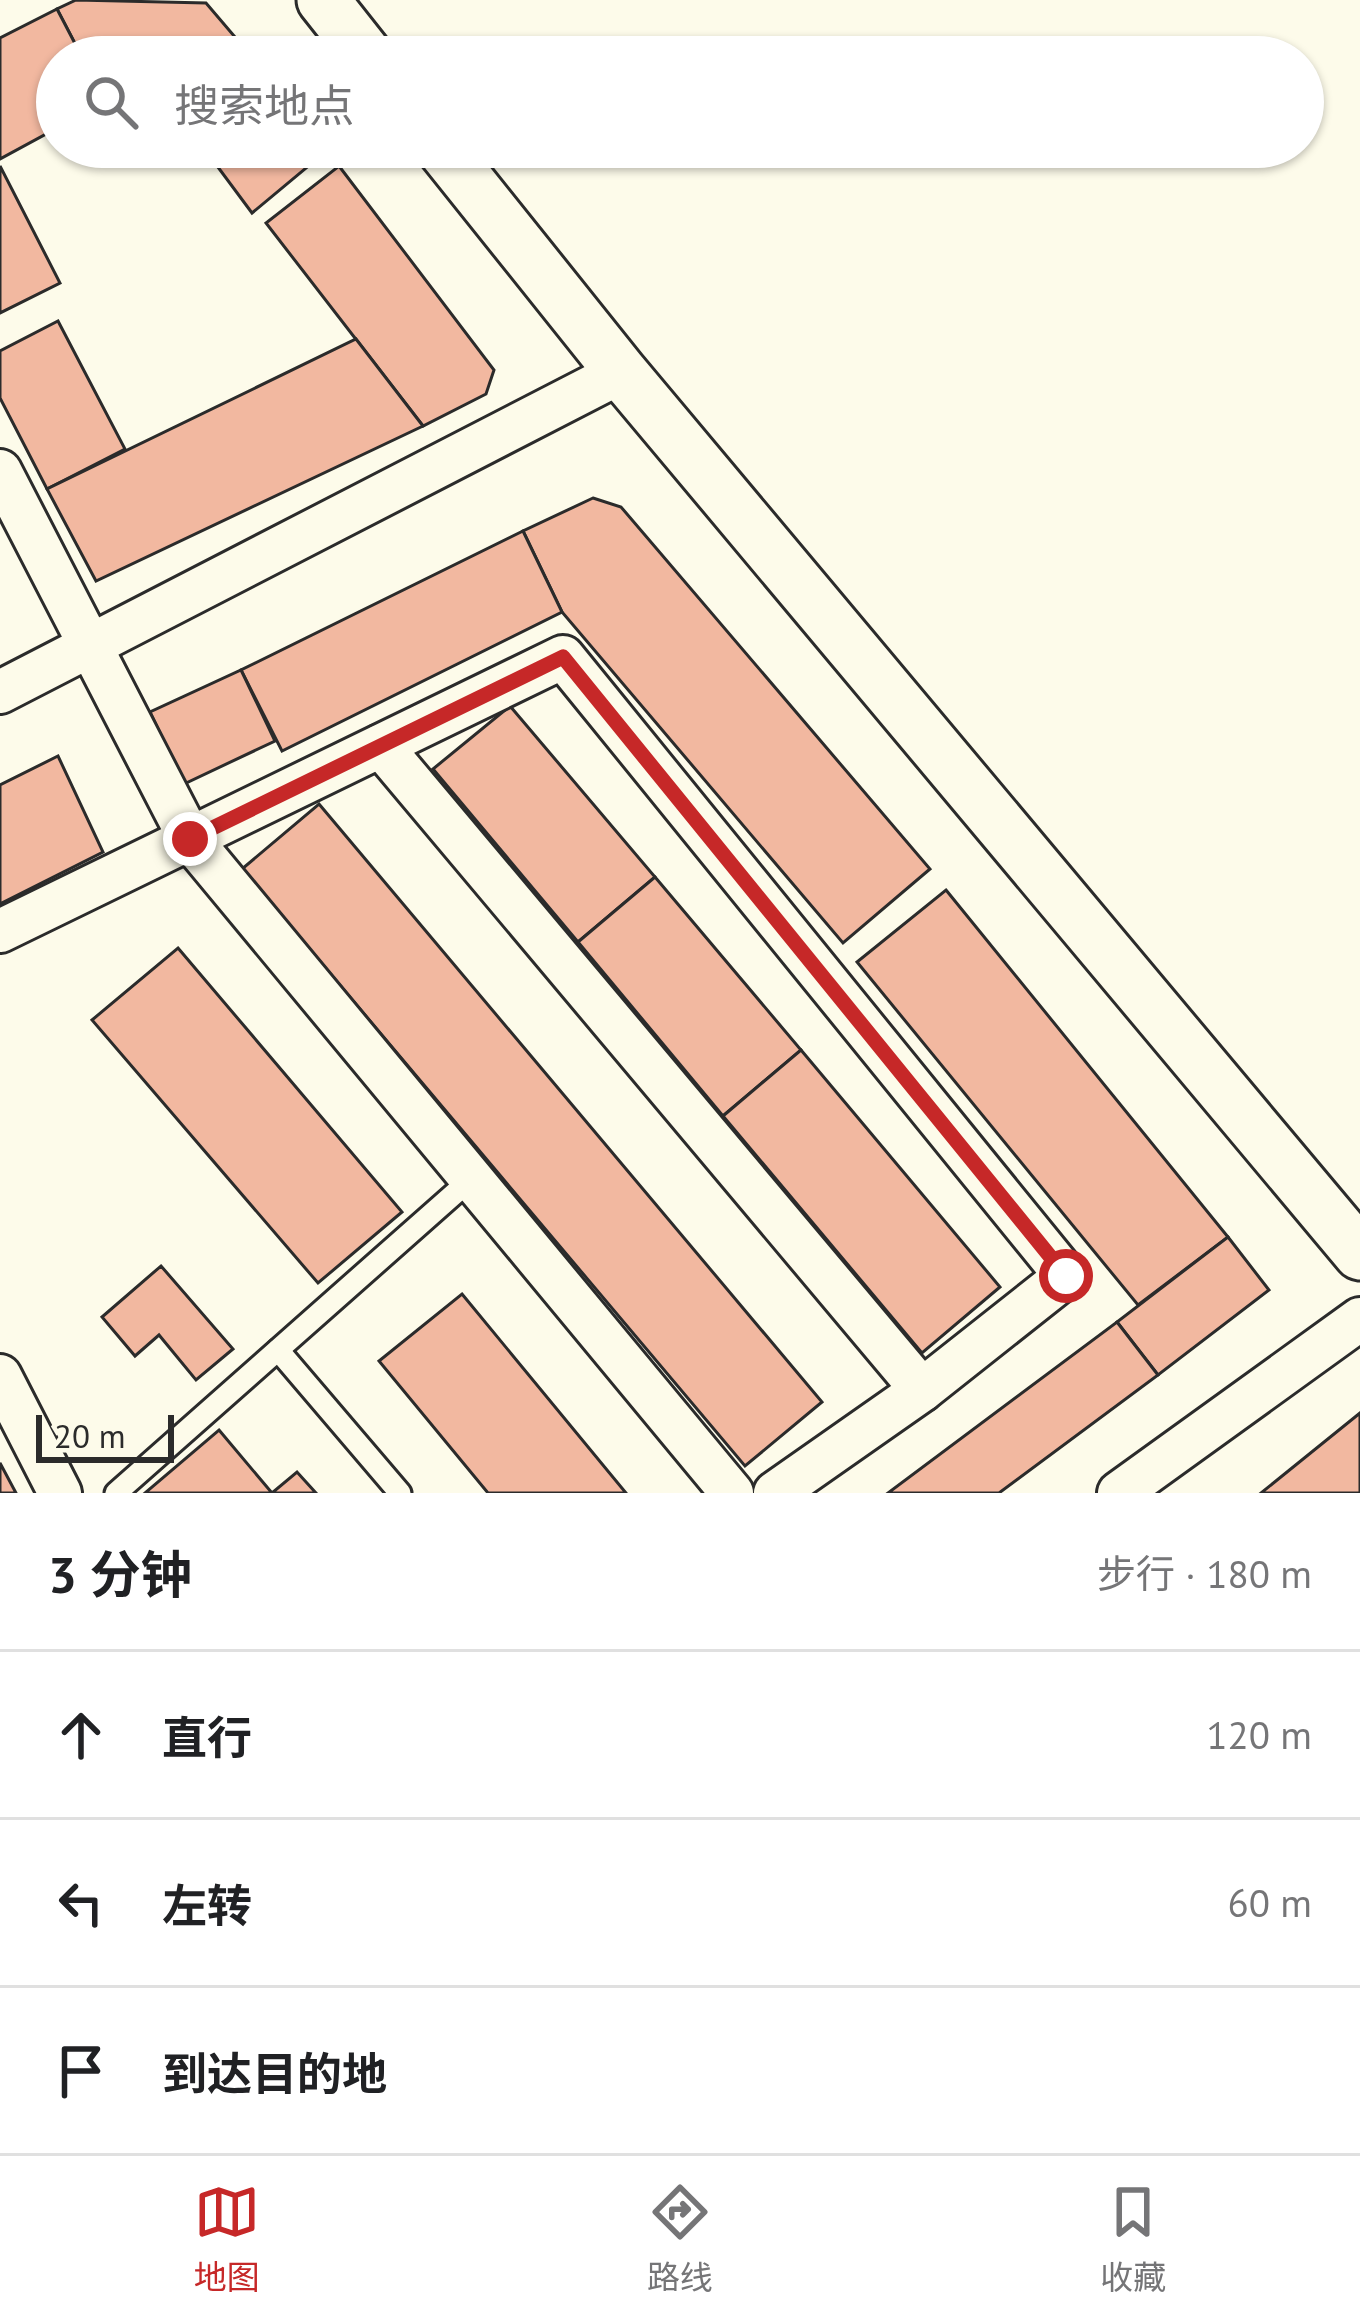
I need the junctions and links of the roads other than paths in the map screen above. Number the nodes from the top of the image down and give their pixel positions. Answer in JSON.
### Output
{"nodes":[{"id":1,"x":323,"y":0,"type":"edge"},
{"id":2,"x":351,"y":36,"type":"edge"},
{"id":3,"x":458,"y":168,"type":"edge"},
{"id":4,"x":621,"y":372,"type":"junction"},
{"id":5,"x":0,"y":471,"type":"edge"},
{"id":6,"x":90,"y":646,"type":"junction"},
{"id":7,"x":0,"y":692,"type":"edge"},
{"id":8,"x":381,"y":746,"type":"junction"},
{"id":9,"x":190,"y":839,"type":"junction"},
{"id":10,"x":0,"y":931,"type":"edge"},
{"id":11,"x":471,"y":1178,"type":"junction"},
{"id":12,"x":1360,"y":1254,"type":"edge"},
{"id":13,"x":1360,"y":1319,"type":"edge"},
{"id":14,"x":278,"y":1350,"type":"junction"},
{"id":15,"x":0,"y":1376,"type":"edge"},
{"id":16,"x":922,"y":1390,"type":"junction"},
{"id":17,"x":59,"y":1493,"type":"edge"},
{"id":18,"x":116,"y":1493,"type":"edge"},
{"id":19,"x":400,"y":1493,"type":"edge"},
{"id":20,"x":732,"y":1493,"type":"edge"},
{"id":21,"x":776,"y":1493,"type":"edge"},
{"id":22,"x":1119,"y":1493,"type":"edge"}],
"edges":[{"from":1,"to":2,"type":"street"},
{"from":3,"to":4,"type":"street"},
{"from":4,"to":6,"type":"street"},
{"from":4,"to":12,"type":"street"},
{"from":5,"to":6,"type":"street"},
{"from":6,"to":7,"type":"street"},
{"from":6,"to":9,"type":"street"},
{"from":8,"to":9,"type":"street"},
{"from":8,"to":16,"type":"street"},
{"from":8,"to":16,"type":"street"},
{"from":9,"to":10,"type":"street"},
{"from":9,"to":11,"type":"street"},
{"from":11,"to":14,"type":"lane"},
{"from":11,"to":20,"type":"street"},
{"from":13,"to":22,"type":"street"},
{"from":14,"to":18,"type":"lane"},
{"from":14,"to":19,"type":"lane"},
{"from":15,"to":17,"type":"street"},
{"from":16,"to":21,"type":"street"}]}
